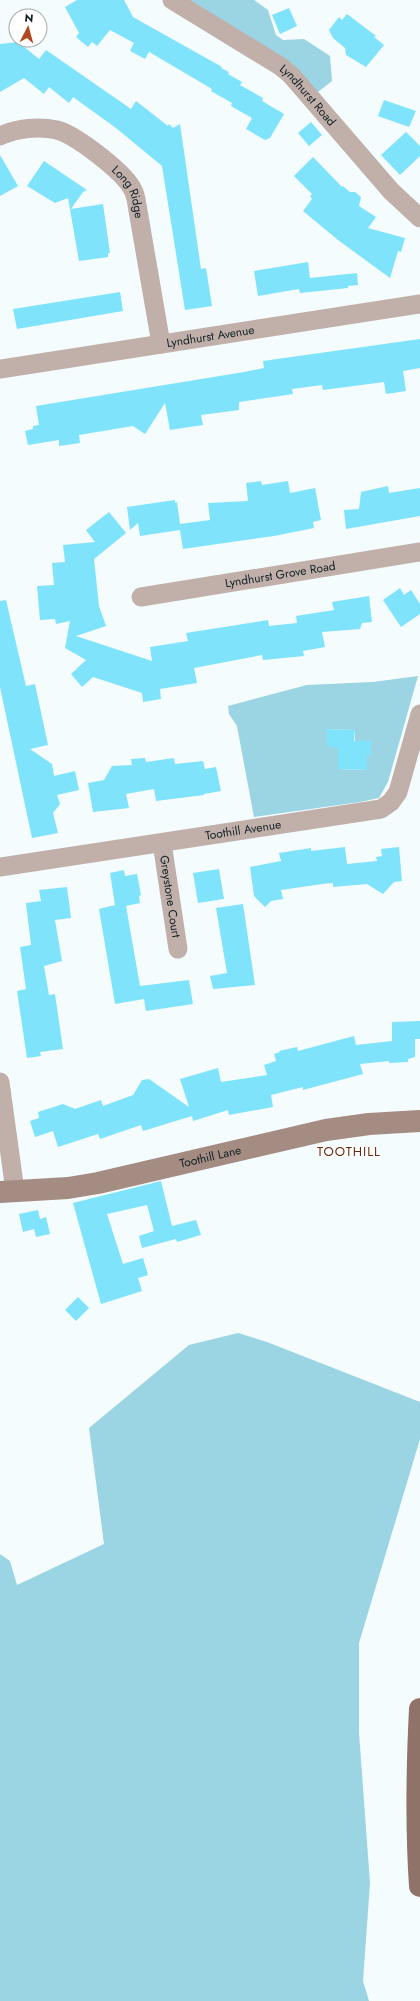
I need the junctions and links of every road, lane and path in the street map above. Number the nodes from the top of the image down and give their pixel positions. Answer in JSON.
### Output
{"nodes":[{"id":1,"x":172,"y":0,"type":"edge"},
{"id":2,"x":0,"y":136,"type":"edge"},
{"id":3,"x":420,"y":218,"type":"edge"},
{"id":4,"x":420,"y":304,"type":"edge"},
{"id":5,"x":161,"y":344,"type":"junction"},
{"id":6,"x":0,"y":369,"type":"edge"},
{"id":7,"x":420,"y":552,"type":"edge"},
{"id":8,"x":141,"y":597,"type":"dead end"},
{"id":9,"x":420,"y":714,"type":"edge"},
{"id":10,"x":162,"y":843,"type":"junction"},
{"id":11,"x":0,"y":867,"type":"edge"},
{"id":12,"x":178,"y":949,"type":"dead end"},
{"id":13,"x":0,"y":1082,"type":"edge"},
{"id":14,"x":420,"y":1121,"type":"edge"},
{"id":15,"x":7,"y":1192,"type":"edge"},
{"id":16,"x":420,"y":1709,"type":"edge"},
{"id":17,"x":420,"y":1886,"type":"edge"}],
"edges":[{"from":1,"to":3,"type":"street","name":"Lyndhurst Road"},
{"from":2,"to":5,"type":"street","name":"Long Ridge"},
{"from":4,"to":5,"type":"street","name":"Lyndhurst Avenue"},
{"from":5,"to":6,"type":"street","name":"Lyndhurst Avenue"},
{"from":7,"to":8,"type":"street","name":"Lyndhurst Grove Road"},
{"from":9,"to":10,"type":"street","name":"Toothill Avenue"},
{"from":10,"to":11,"type":"street","name":"Toothill Avenue"},
{"from":10,"to":12,"type":"street","name":"Greystone Court"},
{"from":13,"to":15,"type":"street"},
{"from":14,"to":15,"type":"street","name":"Toothill Lane"},
{"from":16,"to":17,"type":"main road"}]}
